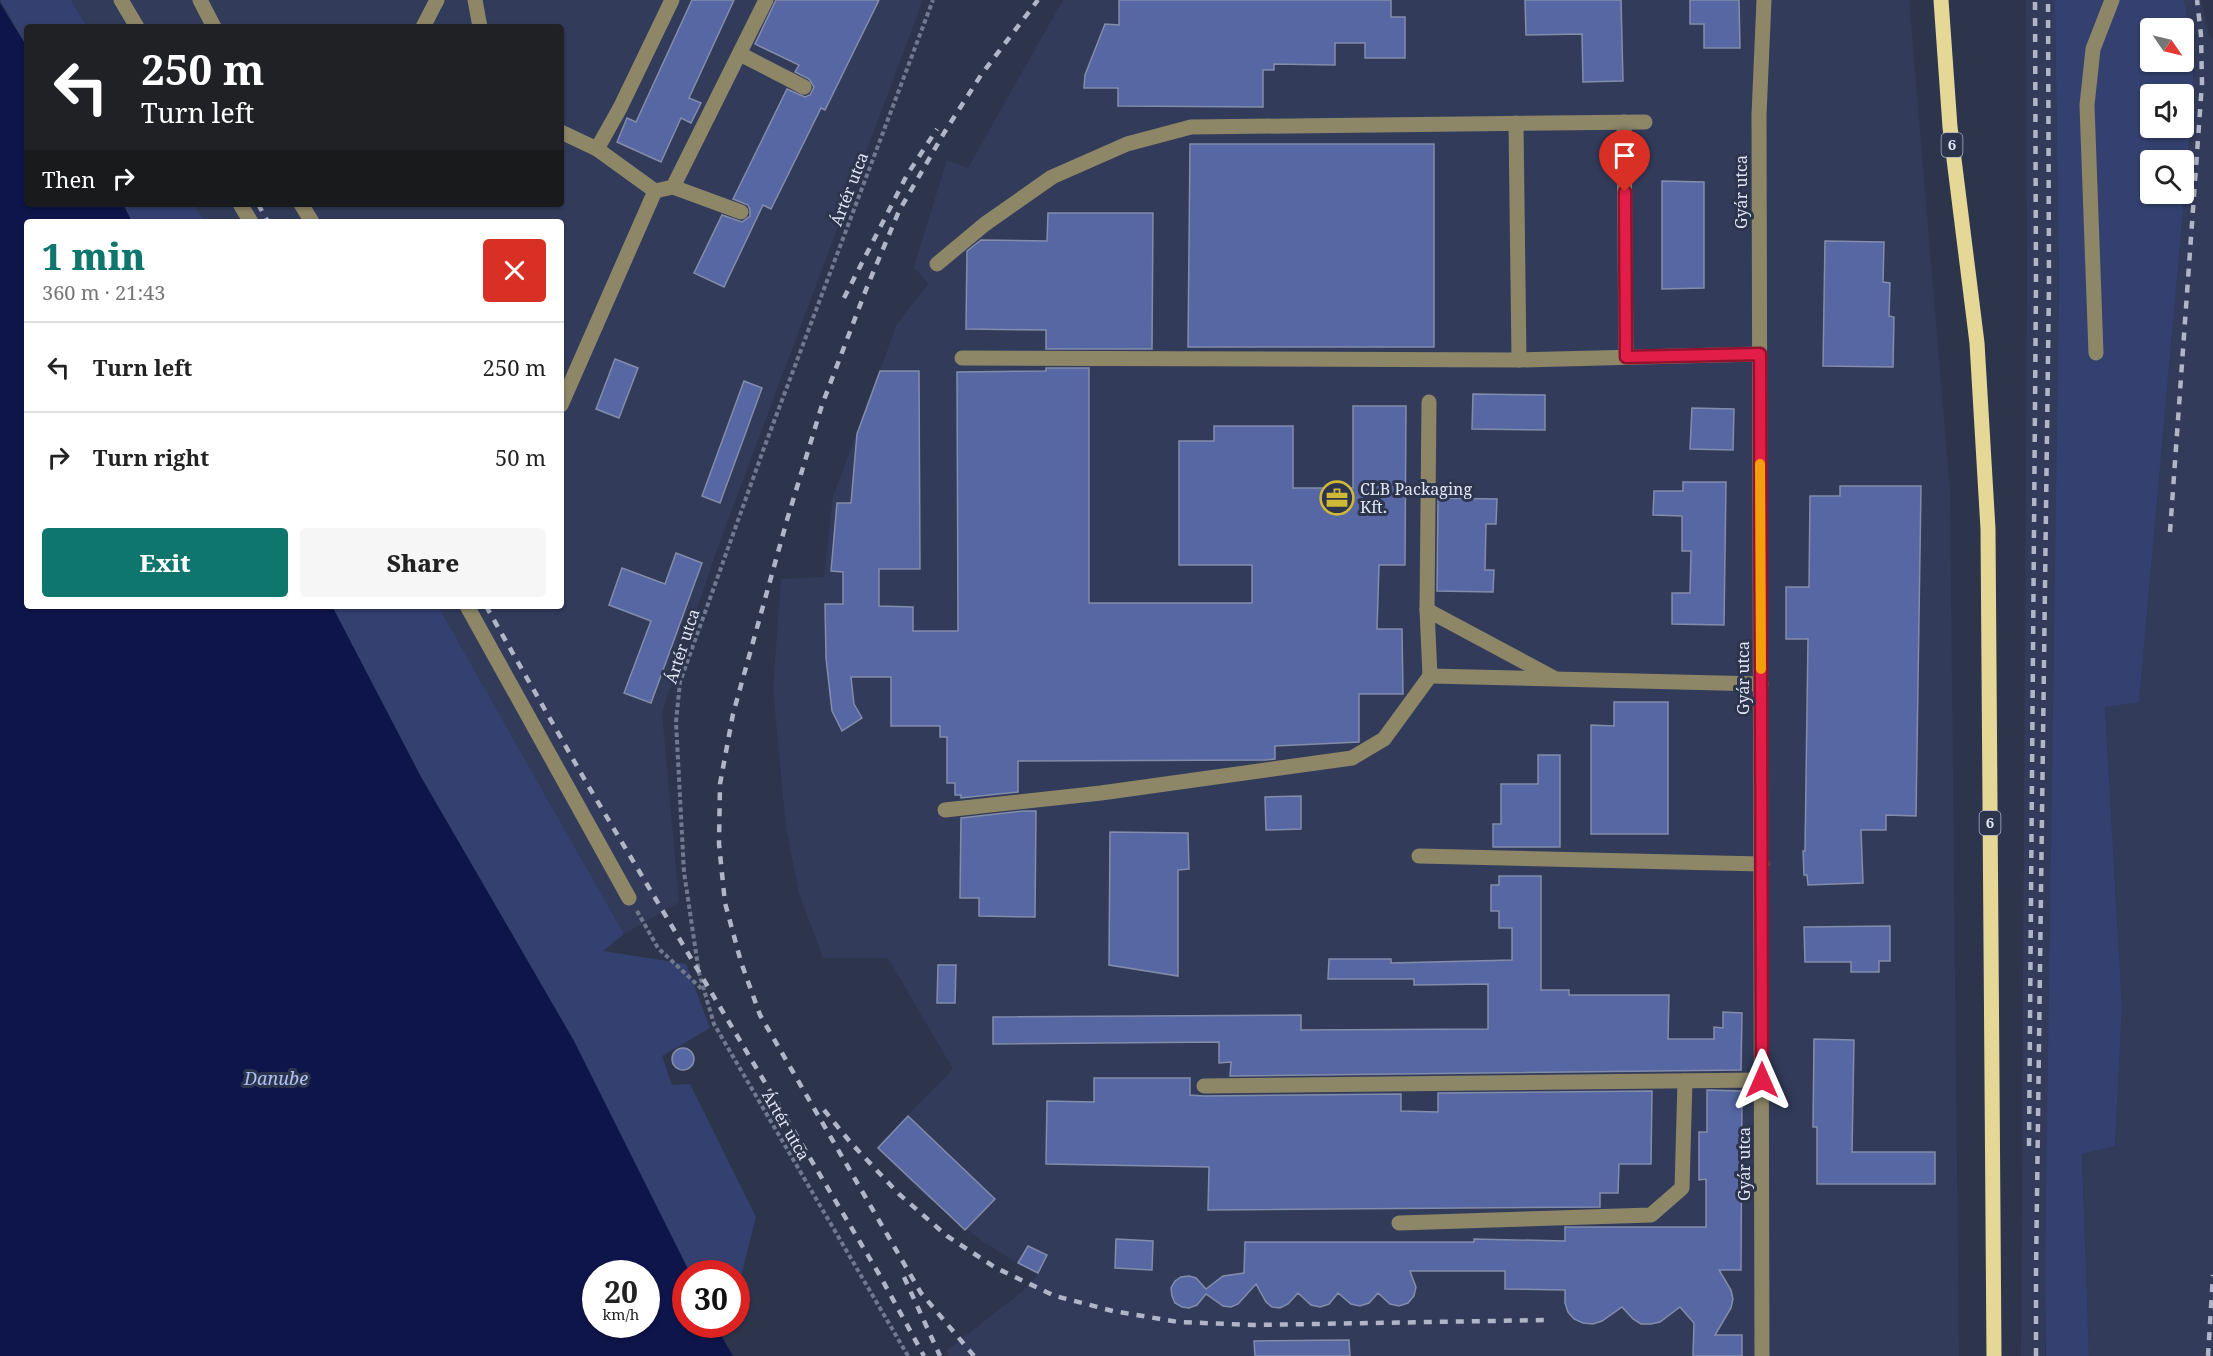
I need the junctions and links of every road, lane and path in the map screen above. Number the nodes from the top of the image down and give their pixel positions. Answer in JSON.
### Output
{"nodes":[{"id":1,"x":121,"y":0,"type":"edge"},
{"id":2,"x":200,"y":0,"type":"edge"},
{"id":3,"x":437,"y":0,"type":"edge"},
{"id":4,"x":475,"y":0,"type":"edge"},
{"id":5,"x":672,"y":0,"type":"edge"},
{"id":6,"x":766,"y":0,"type":"edge"},
{"id":7,"x":933,"y":0,"type":"edge"},
{"id":8,"x":1764,"y":0,"type":"edge"},
{"id":9,"x":1941,"y":0,"type":"edge"},
{"id":10,"x":2112,"y":0,"type":"edge"},
{"id":11,"x":135,"y":24,"type":"edge"},
{"id":12,"x":212,"y":24,"type":"edge"},
{"id":13,"x":425,"y":24,"type":"edge"},
{"id":14,"x":479,"y":24,"type":"edge"},
{"id":15,"x":740,"y":54,"type":"junction"},
{"id":16,"x":804,"y":87,"type":"dead end"},
{"id":17,"x":1624,"y":122,"type":"junction"},
{"id":18,"x":1645,"y":122,"type":"dead end"},
{"id":19,"x":1516,"y":123,"type":"junction"},
{"id":20,"x":564,"y":133,"type":"edge"},
{"id":21,"x":597,"y":149,"type":"junction"},
{"id":22,"x":673,"y":187,"type":"junction"},
{"id":23,"x":655,"y":191,"type":"junction"},
{"id":24,"x":741,"y":212,"type":"dead end"},
{"id":25,"x":937,"y":264,"type":"dead end"},
{"id":26,"x":2096,"y":353,"type":"dead end"},
{"id":27,"x":1760,"y":354,"type":"junction"},
{"id":28,"x":1626,"y":357,"type":"junction"},
{"id":29,"x":962,"y":358,"type":"dead end"},
{"id":30,"x":1519,"y":360,"type":"junction"},
{"id":31,"x":564,"y":398,"type":"edge"},
{"id":32,"x":1429,"y":402,"type":"dead end"},
{"id":33,"x":469,"y":609,"type":"edge"},
{"id":34,"x":1426,"y":610,"type":"junction"},
{"id":35,"x":1430,"y":676,"type":"junction"},
{"id":36,"x":1557,"y":680,"type":"junction"},
{"id":37,"x":1761,"y":684,"type":"junction"},
{"id":38,"x":945,"y":810,"type":"dead end"},
{"id":39,"x":1419,"y":856,"type":"dead end"},
{"id":40,"x":1762,"y":864,"type":"junction"},
{"id":41,"x":629,"y":898,"type":"joint"},
{"id":42,"x":703,"y":990,"type":"junction"},
{"id":43,"x":1762,"y":1080,"type":"junction"},
{"id":44,"x":1685,"y":1081,"type":"junction"},
{"id":45,"x":1204,"y":1086,"type":"dead end"},
{"id":46,"x":1398,"y":1223,"type":"dead end"},
{"id":47,"x":908,"y":1356,"type":"edge"},
{"id":48,"x":1762,"y":1356,"type":"edge"},
{"id":49,"x":1994,"y":1356,"type":"edge"}],
"edges":[{"from":1,"to":11,"type":"street"},
{"from":2,"to":12,"type":"street"},
{"from":3,"to":13,"type":"street"},
{"from":4,"to":14,"type":"street"},
{"from":5,"to":21,"type":"street"},
{"from":6,"to":15,"type":"street"},
{"from":7,"to":42,"type":"path","name":"Ártér utca"},
{"from":8,"to":27,"type":"street","name":"Gyár utca"},
{"from":9,"to":49,"type":"main road","number":"6"},
{"from":10,"to":26,"type":"street"},
{"from":15,"to":16,"type":"street"},
{"from":15,"to":22,"type":"street"},
{"from":17,"to":18,"type":"street"},
{"from":17,"to":19,"type":"street"},
{"from":17,"to":28,"type":"street"},
{"from":19,"to":25,"type":"street"},
{"from":19,"to":30,"type":"street"},
{"from":20,"to":21,"type":"street"},
{"from":21,"to":23,"type":"street"},
{"from":22,"to":23,"type":"street"},
{"from":22,"to":24,"type":"street"},
{"from":23,"to":31,"type":"street"},
{"from":27,"to":28,"type":"street"},
{"from":27,"to":37,"type":"street","name":"Gyár utca"},
{"from":28,"to":30,"type":"street"},
{"from":29,"to":30,"type":"street"},
{"from":32,"to":34,"type":"street"},
{"from":33,"to":41,"type":"street"},
{"from":34,"to":35,"type":"street"},
{"from":34,"to":36,"type":"street"},
{"from":35,"to":36,"type":"street"},
{"from":35,"to":38,"type":"street"},
{"from":36,"to":37,"type":"street"},
{"from":37,"to":40,"type":"street","name":"Gyár utca"},
{"from":39,"to":40,"type":"street"},
{"from":40,"to":43,"type":"street","name":"Gyár utca"},
{"from":41,"to":42,"type":"path"},
{"from":42,"to":47,"type":"path","name":"Ártér utca"},
{"from":43,"to":44,"type":"street"},
{"from":43,"to":48,"type":"street","name":"Gyár utca"},
{"from":44,"to":45,"type":"street"},
{"from":44,"to":46,"type":"street"}]}
